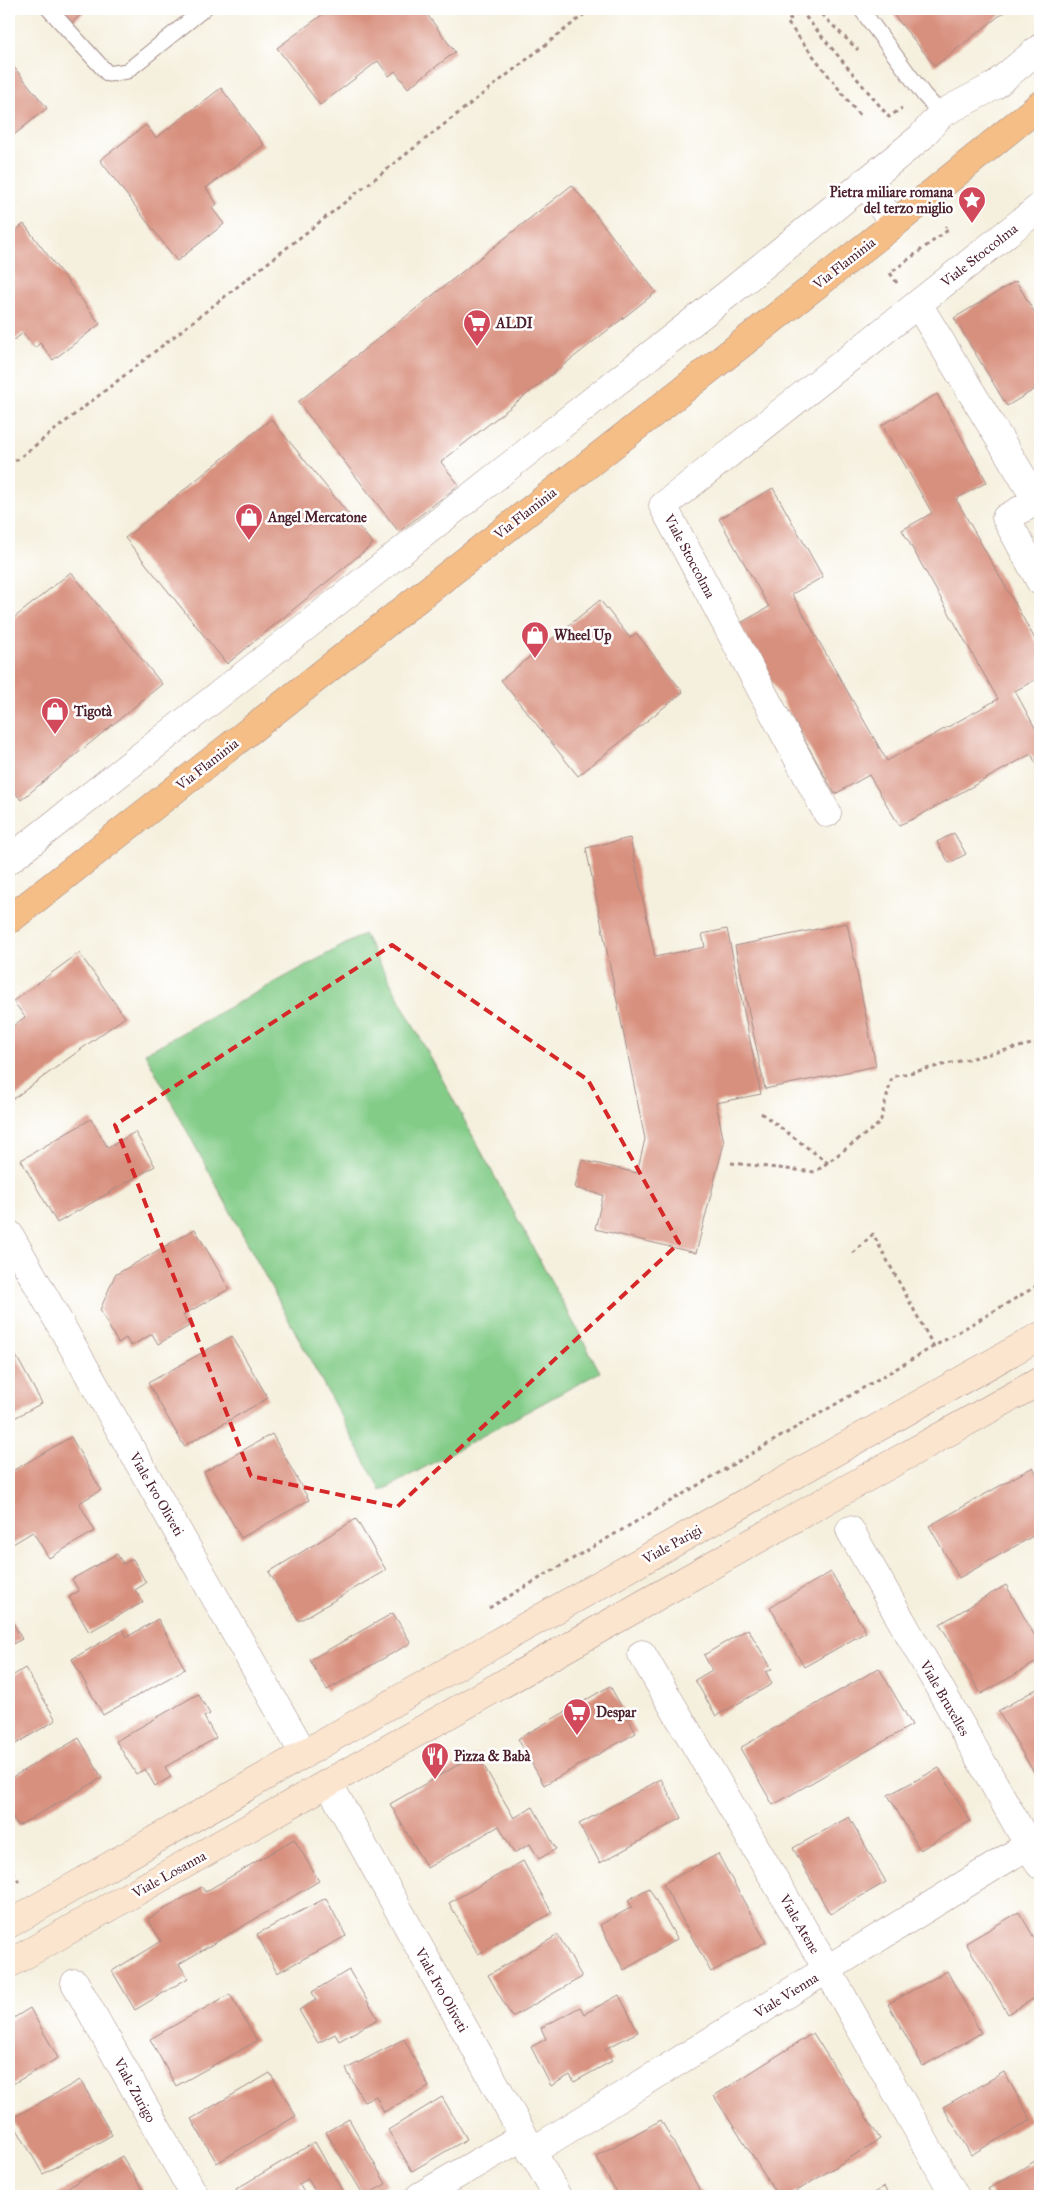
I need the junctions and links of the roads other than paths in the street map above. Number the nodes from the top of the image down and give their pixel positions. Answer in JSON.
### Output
{"nodes":[{"id":1,"x":49,"y":9,"type":"edge"},
{"id":2,"x":204,"y":9,"type":"edge"},
{"id":3,"x":861,"y":9,"type":"edge"},
{"id":4,"x":1040,"y":48,"type":"edge"},
{"id":5,"x":1040,"y":105,"type":"edge"},
{"id":6,"x":941,"y":114,"type":"junction"},
{"id":7,"x":864,"y":182,"type":"junction"},
{"id":8,"x":1040,"y":207,"type":"edge"},
{"id":9,"x":894,"y":224,"type":"junction"},
{"id":10,"x":918,"y":304,"type":"junction"},
{"id":11,"x":1038,"y":500,"type":"edge"},
{"id":12,"x":1040,"y":580,"type":"edge"},
{"id":13,"x":827,"y":813,"type":"dead end"},
{"id":14,"x":10,"y":858,"type":"edge"},
{"id":15,"x":9,"y":920,"type":"edge"},
{"id":16,"x":9,"y":1234,"type":"edge"},
{"id":17,"x":1040,"y":1336,"type":"edge"},
{"id":18,"x":1040,"y":1381,"type":"edge"},
{"id":19,"x":850,"y":1530,"type":"dead end"},
{"id":20,"x":642,"y":1654,"type":"dead end"},
{"id":21,"x":304,"y":1754,"type":"junction"},
{"id":22,"x":329,"y":1784,"type":"junction"},
{"id":23,"x":1036,"y":1849,"type":"edge"},
{"id":24,"x":9,"y":1924,"type":"edge"},
{"id":25,"x":9,"y":1964,"type":"edge"},
{"id":26,"x":827,"y":1969,"type":"junction"},
{"id":27,"x":75,"y":1983,"type":"dead end"},
{"id":28,"x":527,"y":2144,"type":"junction"},
{"id":29,"x":195,"y":2196,"type":"edge"},
{"id":30,"x":420,"y":2196,"type":"edge"},
{"id":31,"x":556,"y":2196,"type":"edge"},
{"id":32,"x":955,"y":2196,"type":"edge"}],
"edges":[{"from":1,"to":2,"type":"lane"},
{"from":3,"to":6,"type":"lane"},
{"from":4,"to":6,"type":"street"},
{"from":5,"to":9,"type":"main road","name":"Via Flaminia"},
{"from":6,"to":7,"type":"street"},
{"from":7,"to":9,"type":"street"},
{"from":7,"to":14,"type":"street"},
{"from":8,"to":10,"type":"street","name":"Viale Stoccolma"},
{"from":9,"to":15,"type":"main road","name":"Via Flaminia"},
{"from":10,"to":11,"type":"street"},
{"from":10,"to":13,"type":"street","name":"Viale Stoccolma"},
{"from":11,"to":12,"type":"street"},
{"from":16,"to":21,"type":"street","name":"Viale Ivo Oliveti"},
{"from":17,"to":21,"type":"main road","name":"Viale Parigi"},
{"from":18,"to":22,"type":"main road"},
{"from":19,"to":23,"type":"street","name":"Viale Bruxelles"},
{"from":20,"to":26,"type":"street","name":"Viale Atene"},
{"from":21,"to":24,"type":"main road"},
{"from":22,"to":25,"type":"main road","name":"Viale Losanna"},
{"from":22,"to":28,"type":"street","name":"Viale Ivo Oliveti"},
{"from":23,"to":26,"type":"street","name":"Viale Vienna"},
{"from":26,"to":28,"type":"street","name":"Viale Vienna"},
{"from":26,"to":32,"type":"street","name":"Viale Atene"},
{"from":27,"to":29,"type":"street","name":"Viale Zurigo"},
{"from":28,"to":30,"type":"street","name":"Viale Vienna"},
{"from":28,"to":31,"type":"street","name":"Viale Ivo Oliveti"}]}
